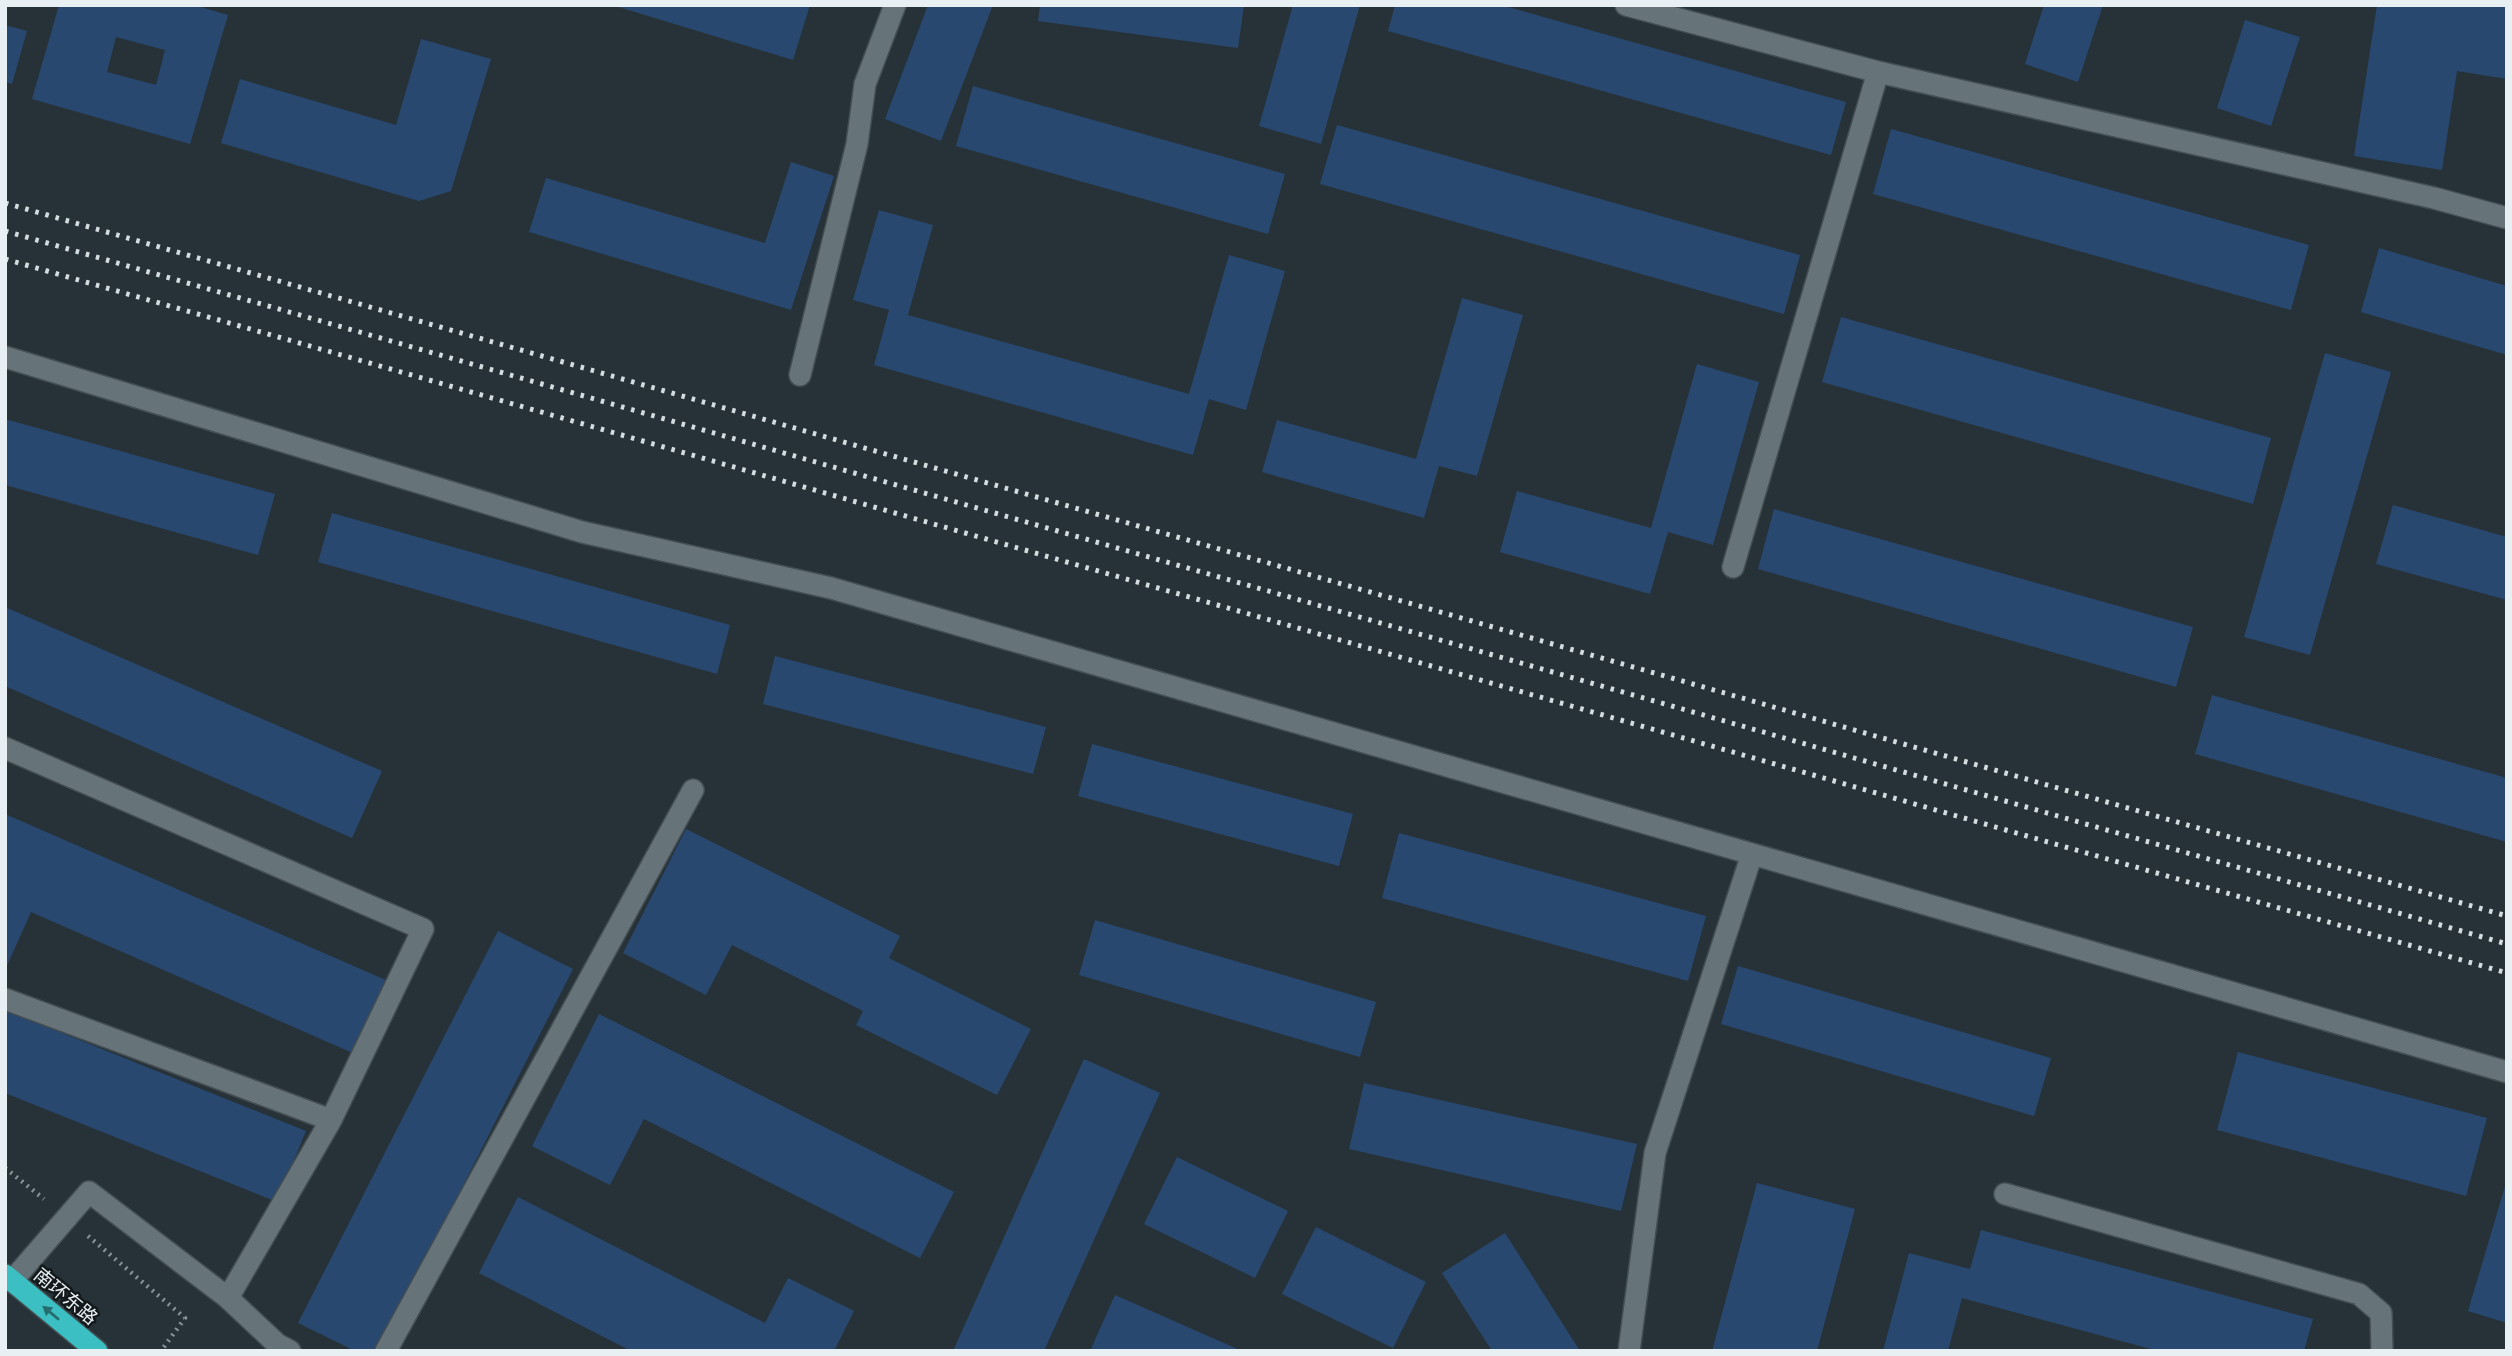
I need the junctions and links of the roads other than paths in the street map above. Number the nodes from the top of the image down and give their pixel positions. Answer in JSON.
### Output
{"nodes":[{"id":1,"x":895,"y":5,"type":"edge"},
{"id":2,"x":1626,"y":5,"type":"edge"},
{"id":3,"x":1878,"y":72,"type":"junction"},
{"id":4,"x":2507,"y":218,"type":"edge"},
{"id":5,"x":5,"y":357,"type":"edge"},
{"id":6,"x":800,"y":375,"type":"dead end"},
{"id":7,"x":1733,"y":567,"type":"dead end"},
{"id":8,"x":5,"y":748,"type":"edge"},
{"id":9,"x":694,"y":790,"type":"dead end"},
{"id":10,"x":1752,"y":854,"type":"junction"},
{"id":11,"x":5,"y":999,"type":"edge"},
{"id":12,"x":2507,"y":1072,"type":"edge"},
{"id":13,"x":331,"y":1120,"type":"junction"},
{"id":14,"x":2005,"y":1194,"type":"dead end"},
{"id":15,"x":9,"y":1278,"type":"edge"},
{"id":16,"x":228,"y":1298,"type":"junction"},
{"id":17,"x":97,"y":1351,"type":"edge"},
{"id":18,"x":290,"y":1351,"type":"edge"},
{"id":19,"x":386,"y":1351,"type":"edge"},
{"id":20,"x":1629,"y":1351,"type":"edge"},
{"id":21,"x":2382,"y":1351,"type":"edge"}],
"edges":[{"from":1,"to":6,"type":"street"},
{"from":2,"to":3,"type":"street"},
{"from":3,"to":4,"type":"street"},
{"from":3,"to":7,"type":"street"},
{"from":5,"to":10,"type":"street"},
{"from":8,"to":13,"type":"street"},
{"from":9,"to":19,"type":"street"},
{"from":10,"to":12,"type":"street"},
{"from":10,"to":20,"type":"street"},
{"from":11,"to":13,"type":"street"},
{"from":13,"to":16,"type":"street"},
{"from":14,"to":21,"type":"street"},
{"from":15,"to":16,"type":"street"},
{"from":17,"to":15,"type":"highway","name":"南环东路","one_way":true},
{"from":16,"to":18,"type":"street"}]}
